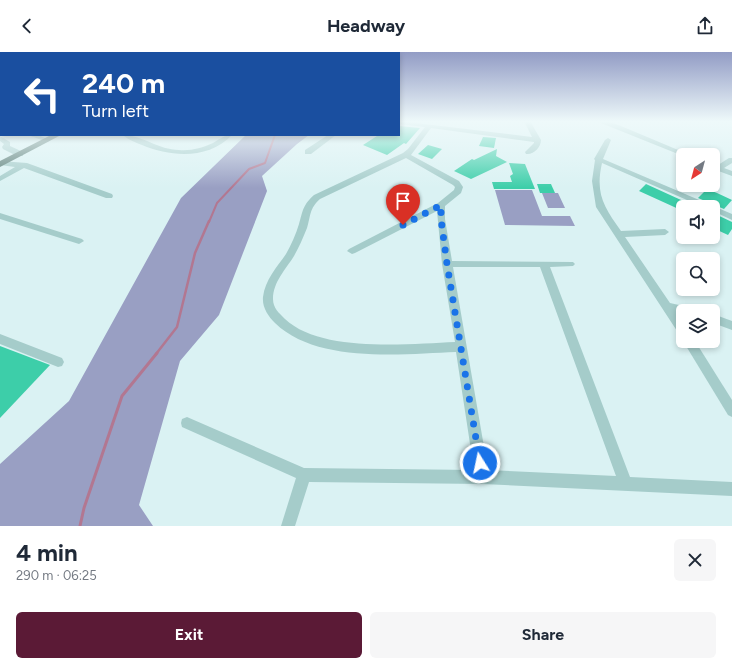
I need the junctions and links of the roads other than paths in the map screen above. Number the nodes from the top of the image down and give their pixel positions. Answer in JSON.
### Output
{"nodes":[{"id":1,"x":8,"y":143,"type":"edge"},
{"id":2,"x":41,"y":143,"type":"edge"},
{"id":3,"x":143,"y":143,"type":"edge"},
{"id":4,"x":218,"y":143,"type":"edge"},
{"id":5,"x":321,"y":143,"type":"edge"},
{"id":6,"x":417,"y":143,"type":"edge"},
{"id":7,"x":538,"y":143,"type":"edge"},
{"id":8,"x":606,"y":143,"type":"edge"},
{"id":9,"x":658,"y":143,"type":"edge"},
{"id":10,"x":676,"y":151,"type":"edge"},
{"id":11,"x":308,"y":152,"type":"dead end"},
{"id":12,"x":529,"y":152,"type":"dead end"},
{"id":13,"x":20,"y":154,"type":"junction"},
{"id":14,"x":406,"y":155,"type":"junction"},
{"id":15,"x":598,"y":159,"type":"junction"},
{"id":16,"x":732,"y":160,"type":"edge"},
{"id":17,"x":1,"y":163,"type":"edge"},
{"id":18,"x":24,"y":165,"type":"junction"},
{"id":19,"x":720,"y":165,"type":"edge"},
{"id":20,"x":720,"y":169,"type":"edge"},
{"id":21,"x":732,"y":174,"type":"edge"},
{"id":22,"x":0,"y":179,"type":"edge"},
{"id":23,"x":109,"y":196,"type":"dead end"},
{"id":24,"x":694,"y":200,"type":"edge"},
{"id":25,"x":441,"y":205,"type":"junction"},
{"id":26,"x":720,"y":211,"type":"edge"},
{"id":27,"x":0,"y":216,"type":"edge"},
{"id":28,"x":732,"y":217,"type":"edge"},
{"id":29,"x":665,"y":232,"type":"dead end"},
{"id":30,"x":619,"y":234,"type":"junction"},
{"id":31,"x":79,"y":241,"type":"dead end"},
{"id":32,"x":352,"y":251,"type":"dead end"},
{"id":33,"x":447,"y":264,"type":"junction"},
{"id":34,"x":544,"y":264,"type":"junction"},
{"id":35,"x":570,"y":264,"type":"dead end"},
{"id":36,"x":669,"y":307,"type":"junction"},
{"id":37,"x":676,"y":308,"type":"edge"},
{"id":38,"x":676,"y":319,"type":"edge"},
{"id":39,"x":720,"y":321,"type":"edge"},
{"id":40,"x":732,"y":326,"type":"edge"},
{"id":41,"x":0,"y":339,"type":"edge"},
{"id":42,"x":460,"y":347,"type":"junction"},
{"id":43,"x":693,"y":348,"type":"edge"},
{"id":44,"x":58,"y":362,"type":"dead end"},
{"id":45,"x":732,"y":411,"type":"edge"},
{"id":46,"x":187,"y":423,"type":"dead end"},
{"id":47,"x":304,"y":475,"type":"junction"},
{"id":48,"x":482,"y":477,"type":"junction"},
{"id":49,"x":626,"y":483,"type":"junction"},
{"id":50,"x":732,"y":489,"type":"edge"},
{"id":51,"x":288,"y":526,"type":"edge"}],
"edges":[{"from":1,"to":13,"type":"street"},
{"from":2,"to":13,"type":"main road"},
{"from":3,"to":4,"type":"street"},
{"from":5,"to":11,"type":"street"},
{"from":6,"to":14,"type":"street"},
{"from":7,"to":12,"type":"street"},
{"from":8,"to":15,"type":"street"},
{"from":9,"to":10,"type":"street"},
{"from":13,"to":17,"type":"main road"},
{"from":14,"to":25,"type":"street"},
{"from":14,"to":42,"type":"street"},
{"from":15,"to":24,"type":"street"},
{"from":15,"to":30,"type":"street"},
{"from":16,"to":19,"type":"street"},
{"from":17,"to":18,"type":"street"},
{"from":18,"to":22,"type":"street"},
{"from":18,"to":23,"type":"street"},
{"from":20,"to":21,"type":"street"},
{"from":25,"to":32,"type":"street"},
{"from":25,"to":33,"type":"street"},
{"from":26,"to":28,"type":"street"},
{"from":27,"to":31,"type":"street"},
{"from":29,"to":30,"type":"street"},
{"from":30,"to":36,"type":"street"},
{"from":33,"to":34,"type":"street"},
{"from":33,"to":42,"type":"street"},
{"from":34,"to":35,"type":"street"},
{"from":34,"to":49,"type":"street"},
{"from":36,"to":37,"type":"street"},
{"from":36,"to":38,"type":"street"},
{"from":39,"to":40,"type":"street"},
{"from":41,"to":44,"type":"street"},
{"from":42,"to":48,"type":"street"},
{"from":43,"to":45,"type":"street"},
{"from":46,"to":47,"type":"street"},
{"from":47,"to":48,"type":"street"},
{"from":47,"to":51,"type":"street"},
{"from":48,"to":49,"type":"street"},
{"from":49,"to":50,"type":"street"}]}
